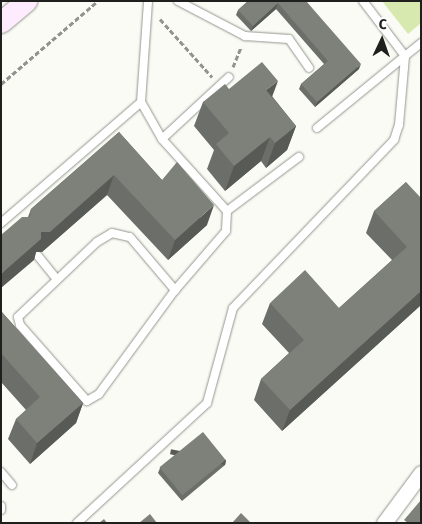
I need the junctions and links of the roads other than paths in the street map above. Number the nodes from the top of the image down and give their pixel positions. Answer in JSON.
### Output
{"nodes":[{"id":1,"x":148,"y":1,"type":"edge"},
{"id":2,"x":178,"y":1,"type":"edge"},
{"id":3,"x":363,"y":1,"type":"edge"},
{"id":4,"x":421,"y":43,"type":"edge"},
{"id":5,"x":404,"y":56,"type":"junction"},
{"id":6,"x":309,"y":68,"type":"dead end"},
{"id":7,"x":229,"y":77,"type":"road end"},
{"id":8,"x":141,"y":102,"type":"junction"},
{"id":9,"x":317,"y":128,"type":"dead end"},
{"id":10,"x":162,"y":139,"type":"junction"},
{"id":11,"x":299,"y":157,"type":"dead end"},
{"id":12,"x":227,"y":211,"type":"junction"},
{"id":13,"x":4,"y":221,"type":"edge"},
{"id":14,"x":13,"y":226,"type":"edge"},
{"id":15,"x":38,"y":256,"type":"edge"},
{"id":16,"x":56,"y":278,"type":"junction"},
{"id":17,"x":175,"y":290,"type":"junction"},
{"id":18,"x":1,"y":472,"type":"edge"},
{"id":19,"x":421,"y":473,"type":"edge"},
{"id":20,"x":12,"y":485,"type":"dead end"},
{"id":21,"x":1,"y":506,"type":"edge"},
{"id":22,"x":1,"y":510,"type":"edge"},
{"id":23,"x":77,"y":523,"type":"edge"},
{"id":24,"x":384,"y":523,"type":"edge"}],
"edges":[{"from":1,"to":8,"type":"lane"},
{"from":2,"to":6,"type":"lane"},
{"from":3,"to":5,"type":"lane"},
{"from":4,"to":5,"type":"lane"},
{"from":5,"to":9,"type":"lane"},
{"from":5,"to":23,"type":"lane"},
{"from":7,"to":10,"type":"lane"},
{"from":8,"to":10,"type":"lane"},
{"from":8,"to":13,"type":"lane"},
{"from":10,"to":12,"type":"lane"},
{"from":11,"to":12,"type":"lane"},
{"from":12,"to":17,"type":"lane"},
{"from":13,"to":14,"type":"lane"},
{"from":15,"to":16,"type":"lane"},
{"from":16,"to":17,"type":"lane"},
{"from":16,"to":17,"type":"lane"},
{"from":18,"to":20,"type":"lane"},
{"from":19,"to":24,"type":"street"},
{"from":21,"to":22,"type":"lane"}]}
